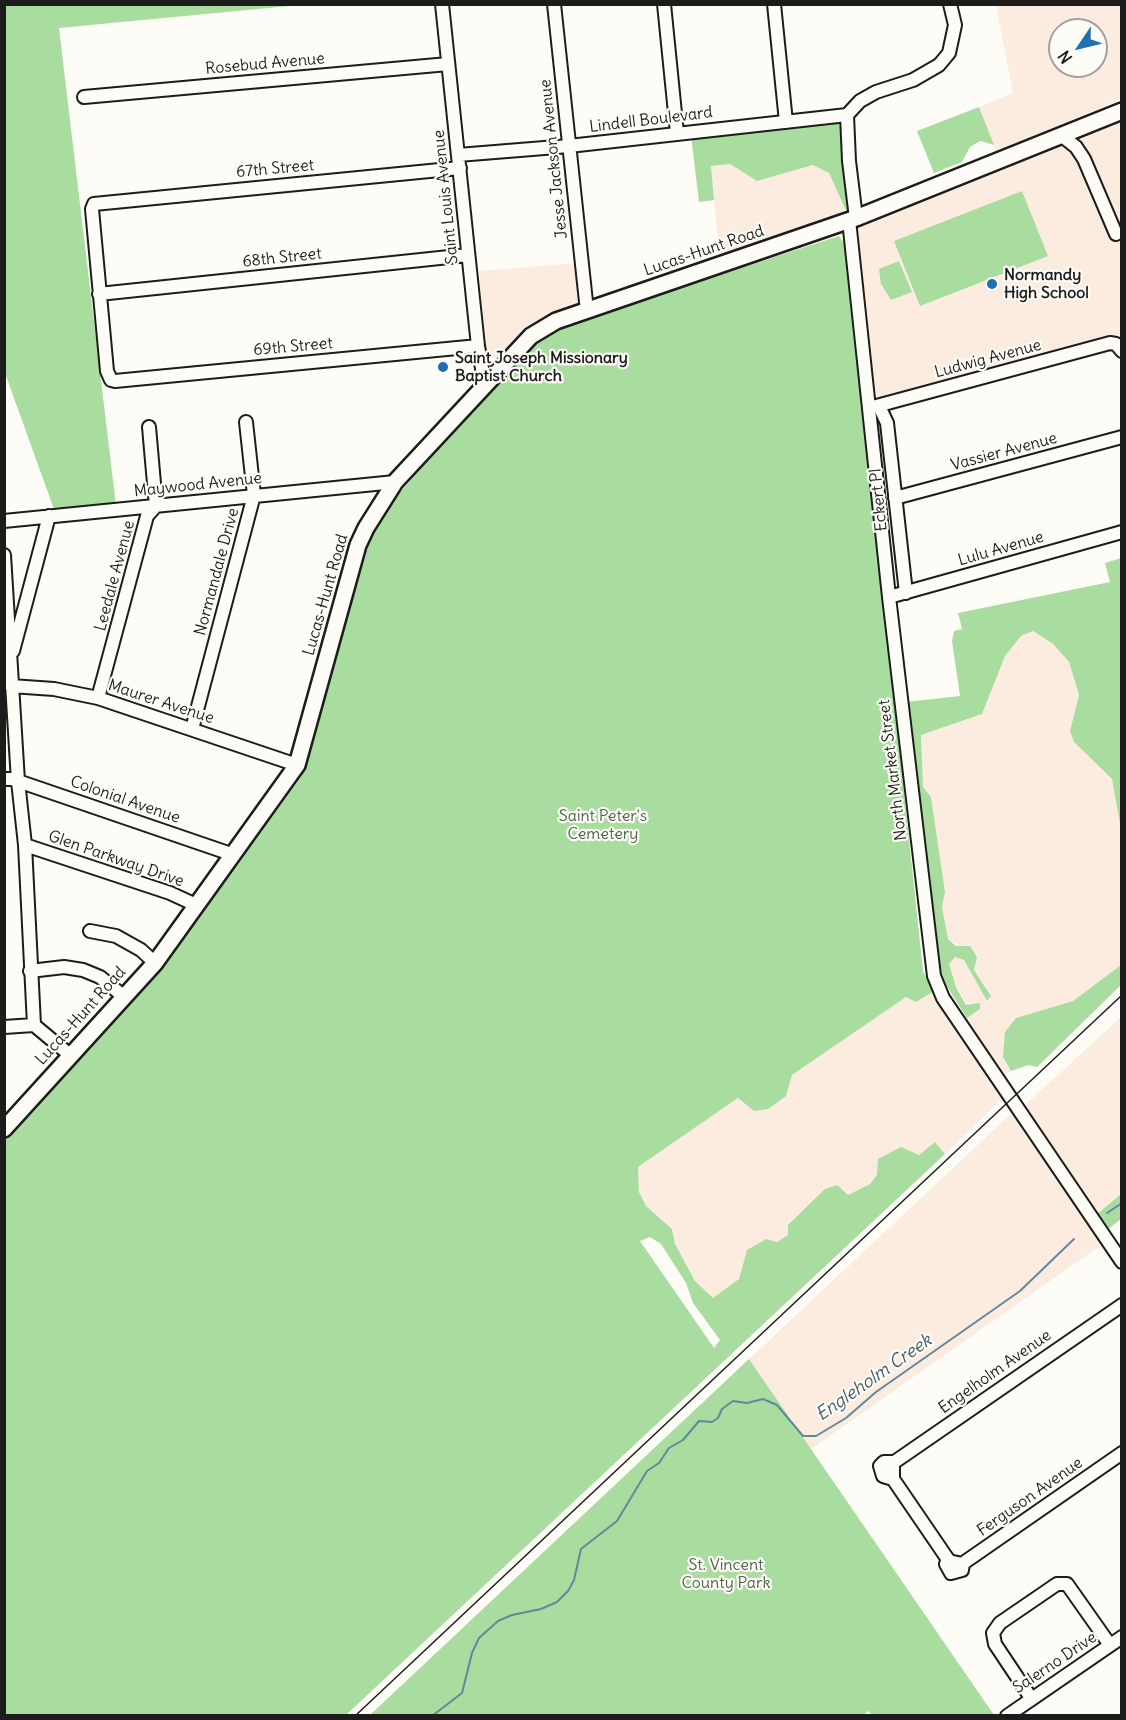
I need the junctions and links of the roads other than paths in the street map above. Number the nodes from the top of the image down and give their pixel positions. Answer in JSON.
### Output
{"nodes":[{"id":1,"x":442,"y":4,"type":"edge"},
{"id":2,"x":554,"y":4,"type":"edge"},
{"id":3,"x":664,"y":4,"type":"edge"},
{"id":4,"x":774,"y":4,"type":"edge"},
{"id":5,"x":950,"y":4,"type":"edge"},
{"id":6,"x":448,"y":63,"type":"junction"},
{"id":7,"x":84,"y":97,"type":"dead end"},
{"id":8,"x":1122,"y":111,"type":"edge"},
{"id":9,"x":847,"y":115,"type":"junction"},
{"id":10,"x":786,"y":122,"type":"junction"},
{"id":11,"x":677,"y":133,"type":"junction"},
{"id":12,"x":1061,"y":135,"type":"junction"},
{"id":13,"x":569,"y":146,"type":"junction"},
{"id":14,"x":459,"y":161,"type":"junction"},
{"id":15,"x":853,"y":219,"type":"junction"},
{"id":16,"x":1116,"y":234,"type":"dead end"},
{"id":17,"x":468,"y":255,"type":"junction"},
{"id":18,"x":99,"y":294,"type":"junction"},
{"id":19,"x":587,"y":311,"type":"junction"},
{"id":20,"x":478,"y":346,"type":"junction"},
{"id":21,"x":1119,"y":348,"type":"edge"},
{"id":22,"x":485,"y":385,"type":"junction"},
{"id":23,"x":874,"y":407,"type":"junction"},
{"id":24,"x":246,"y":422,"type":"dead end"},
{"id":25,"x":149,"y":427,"type":"dead end"},
{"id":26,"x":1122,"y":437,"type":"edge"},
{"id":27,"x":395,"y":482,"type":"junction"},
{"id":28,"x":254,"y":495,"type":"junction"},
{"id":29,"x":895,"y":498,"type":"junction"},
{"id":30,"x":156,"y":506,"type":"junction"},
{"id":31,"x":49,"y":516,"type":"junction"},
{"id":32,"x":4,"y":521,"type":"edge"},
{"id":33,"x":1122,"y":532,"type":"edge"},
{"id":34,"x":4,"y":555,"type":"edge"},
{"id":35,"x":906,"y":593,"type":"junction"},
{"id":36,"x":889,"y":597,"type":"junction"},
{"id":37,"x":10,"y":661,"type":"junction"},
{"id":38,"x":11,"y":687,"type":"junction"},
{"id":39,"x":98,"y":699,"type":"junction"},
{"id":40,"x":192,"y":729,"type":"junction"},
{"id":41,"x":297,"y":765,"type":"junction"},
{"id":42,"x":4,"y":779,"type":"edge"},
{"id":43,"x":18,"y":781,"type":"junction"},
{"id":44,"x":25,"y":845,"type":"junction"},
{"id":45,"x":234,"y":855,"type":"junction"},
{"id":46,"x":196,"y":905,"type":"junction"},
{"id":47,"x":90,"y":931,"type":"dead end"},
{"id":48,"x":155,"y":963,"type":"junction"},
{"id":49,"x":30,"y":971,"type":"junction"},
{"id":50,"x":123,"y":996,"type":"junction"},
{"id":51,"x":34,"y":1025,"type":"junction"},
{"id":52,"x":4,"y":1027,"type":"edge"},
{"id":53,"x":70,"y":1055,"type":"junction"},
{"id":54,"x":4,"y":1129,"type":"edge"},
{"id":55,"x":1122,"y":1262,"type":"edge"},
{"id":56,"x":1122,"y":1305,"type":"edge"},
{"id":57,"x":1122,"y":1453,"type":"edge"},
{"id":58,"x":955,"y":1562,"type":"joint"},
{"id":59,"x":1122,"y":1638,"type":"edge"},
{"id":60,"x":1110,"y":1646,"type":"junction"},
{"id":61,"x":1031,"y":1698,"type":"junction"},
{"id":62,"x":1007,"y":1716,"type":"edge"}],
"edges":[{"from":1,"to":6,"type":"street","name":"Saint Louis Avenue"},
{"from":2,"to":13,"type":"street","name":"Jesse Jackson Avenue"},
{"from":3,"to":11,"type":"street"},
{"from":4,"to":10,"type":"street"},
{"from":5,"to":9,"type":"street"},
{"from":6,"to":7,"type":"street","name":"Rosebud Avenue"},
{"from":6,"to":14,"type":"street","name":"Saint Louis Avenue"},
{"from":8,"to":12,"type":"main road","name":"Lucas-Hunt Road"},
{"from":9,"to":10,"type":"street","name":"Lindell Boulevard"},
{"from":9,"to":15,"type":"street","name":"North Market Street"},
{"from":10,"to":11,"type":"street","name":"Lindell Boulevard"},
{"from":11,"to":13,"type":"street","name":"Lindell Boulevard"},
{"from":12,"to":15,"type":"main road","name":"Lucas-Hunt Road"},
{"from":12,"to":16,"type":"street"},
{"from":13,"to":14,"type":"street","name":"Lindell Boulevard"},
{"from":13,"to":19,"type":"street","name":"Jesse Jackson Avenue"},
{"from":14,"to":17,"type":"street","name":"Saint Louis Avenue"},
{"from":14,"to":18,"type":"street","name":"67th Street"},
{"from":15,"to":19,"type":"main road","name":"Lucas-Hunt Road"},
{"from":15,"to":23,"type":"street","name":"North Market Street"},
{"from":17,"to":18,"type":"street","name":"68th Street"},
{"from":17,"to":20,"type":"street","name":"Saint Louis Avenue"},
{"from":18,"to":20,"type":"street","name":"69th Street"},
{"from":19,"to":22,"type":"main road","name":"Lucas-Hunt Road"},
{"from":20,"to":22,"type":"street","name":"Saint Louis Avenue"},
{"from":21,"to":23,"type":"street","name":"Ludwig Avenue"},
{"from":22,"to":27,"type":"main road","name":"Lucas-Hunt Road"},
{"from":23,"to":29,"type":"street","name":"Eckert Pl"},
{"from":23,"to":36,"type":"street","name":"North Market Street"},
{"from":24,"to":28,"type":"street","name":"Normandale Drive"},
{"from":25,"to":30,"type":"street","name":"Leedale Avenue"},
{"from":26,"to":29,"type":"street","name":"Vassier Avenue"},
{"from":27,"to":28,"type":"street","name":"Maywood Avenue"},
{"from":27,"to":41,"type":"main road","name":"Lucas-Hunt Road"},
{"from":28,"to":30,"type":"street","name":"Maywood Avenue"},
{"from":28,"to":40,"type":"street","name":"Normandale Drive"},
{"from":29,"to":35,"type":"street","name":"Eckert Pl"},
{"from":30,"to":31,"type":"street","name":"Maywood Avenue"},
{"from":30,"to":39,"type":"street","name":"Leedale Avenue"},
{"from":31,"to":32,"type":"street","name":"Maywood Avenue"},
{"from":31,"to":37,"type":"street"},
{"from":33,"to":35,"type":"street","name":"Lulu Avenue"},
{"from":34,"to":37,"type":"street"},
{"from":35,"to":36,"type":"street","name":"Lulu Avenue"},
{"from":36,"to":55,"type":"street","name":"North Market Street"},
{"from":37,"to":38,"type":"street"},
{"from":38,"to":39,"type":"street","name":"Maurer Avenue"},
{"from":38,"to":43,"type":"street"},
{"from":39,"to":40,"type":"street","name":"Maurer Avenue"},
{"from":40,"to":41,"type":"street","name":"Maurer Avenue"},
{"from":41,"to":45,"type":"main road","name":"Lucas-Hunt Road"},
{"from":42,"to":43,"type":"street","name":"Colonial Avenue"},
{"from":43,"to":44,"type":"street"},
{"from":43,"to":45,"type":"street","name":"Colonial Avenue"},
{"from":44,"to":46,"type":"street","name":"Glen Parkway Drive"},
{"from":44,"to":49,"type":"street"},
{"from":45,"to":46,"type":"main road","name":"Lucas-Hunt Road"},
{"from":46,"to":48,"type":"main road","name":"Lucas-Hunt Road"},
{"from":47,"to":48,"type":"street"},
{"from":48,"to":50,"type":"main road","name":"Lucas-Hunt Road"},
{"from":49,"to":50,"type":"street"},
{"from":49,"to":51,"type":"street"},
{"from":50,"to":53,"type":"main road","name":"Lucas-Hunt Road"},
{"from":51,"to":52,"type":"street"},
{"from":51,"to":53,"type":"street"},
{"from":53,"to":54,"type":"main road","name":"Lucas-Hunt Road"},
{"from":56,"to":58,"type":"street","name":"Engelholm Avenue"},
{"from":57,"to":58,"type":"street","name":"Ferguson Avenue"},
{"from":59,"to":60,"type":"street","name":"Salerno Drive"},
{"from":60,"to":61,"type":"street","name":"Salerno Drive"},
{"from":60,"to":61,"type":"street"},
{"from":61,"to":62,"type":"street","name":"Salerno Drive"}]}
